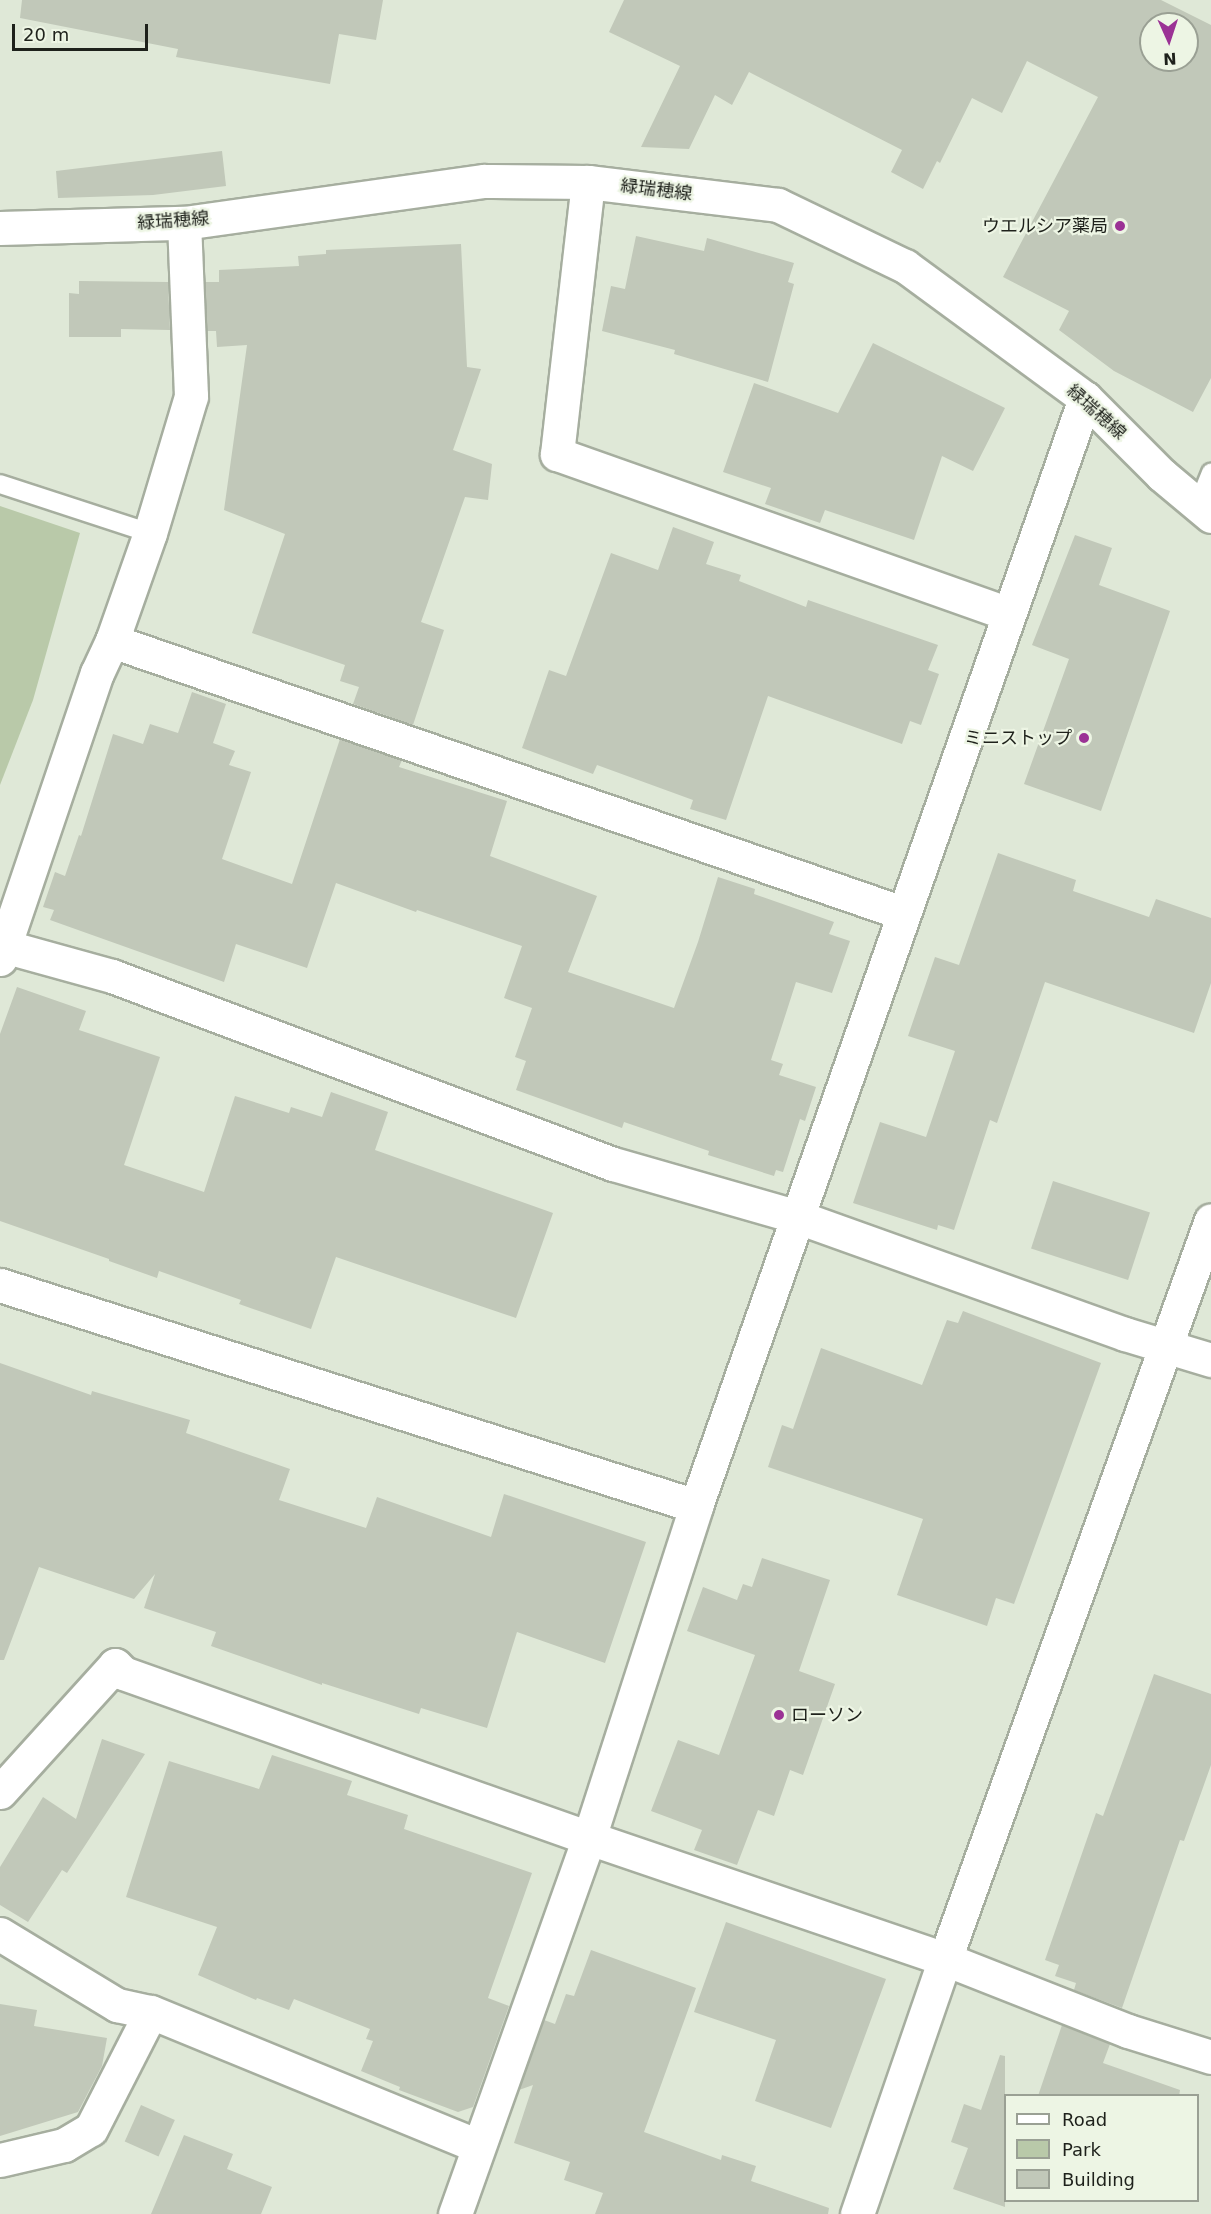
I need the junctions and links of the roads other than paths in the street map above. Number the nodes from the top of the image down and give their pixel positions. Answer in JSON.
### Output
{"nodes":[{"id":1,"x":588,"y":182,"type":"junction"},
{"id":2,"x":184,"y":223,"type":"junction"},
{"id":3,"x":0,"y":228,"type":"edge"},
{"id":4,"x":1085,"y":398,"type":"junction"},
{"id":5,"x":1211,"y":472,"type":"edge"},
{"id":6,"x":0,"y":484,"type":"edge"},
{"id":7,"x":1204,"y":510,"type":"edge"},
{"id":8,"x":150,"y":533,"type":"junction"},
{"id":9,"x":1008,"y":614,"type":"junction"},
{"id":10,"x":112,"y":641,"type":"junction"},
{"id":11,"x":903,"y":913,"type":"junction"},
{"id":12,"x":1,"y":951,"type":"edge"},
{"id":13,"x":798,"y":1217,"type":"junction"},
{"id":14,"x":1211,"y":1220,"type":"edge"},
{"id":15,"x":0,"y":1285,"type":"edge"},
{"id":16,"x":1167,"y":1346,"type":"junction"},
{"id":17,"x":1211,"y":1360,"type":"edge"},
{"id":18,"x":696,"y":1506,"type":"junction"},
{"id":19,"x":0,"y":1792,"type":"edge"},
{"id":20,"x":589,"y":1838,"type":"junction"},
{"id":21,"x":0,"y":1934,"type":"edge"},
{"id":22,"x":945,"y":1959,"type":"junction"},
{"id":23,"x":151,"y":2012,"type":"junction"},
{"id":24,"x":1211,"y":2057,"type":"edge"},
{"id":25,"x":477,"y":2146,"type":"junction"},
{"id":26,"x":0,"y":2160,"type":"edge"},
{"id":27,"x":455,"y":2214,"type":"edge"},
{"id":28,"x":856,"y":2214,"type":"edge"}],
"edges":[{"from":1,"to":2,"type":"street","name":"緑瑞穂線"},
{"from":1,"to":4,"type":"street","name":"緑瑞穂線"},
{"from":1,"to":9,"type":"street"},
{"from":2,"to":3,"type":"street","name":"緑瑞穂線"},
{"from":2,"to":8,"type":"street"},
{"from":4,"to":7,"type":"street","name":"緑瑞穂線"},
{"from":4,"to":9,"type":"street"},
{"from":5,"to":7,"type":"lane"},
{"from":6,"to":8,"type":"lane"},
{"from":8,"to":10,"type":"street"},
{"from":9,"to":11,"type":"street"},
{"from":10,"to":11,"type":"street"},
{"from":10,"to":12,"type":"street"},
{"from":11,"to":13,"type":"street"},
{"from":12,"to":13,"type":"street"},
{"from":13,"to":16,"type":"street"},
{"from":13,"to":18,"type":"street"},
{"from":14,"to":16,"type":"street"},
{"from":15,"to":18,"type":"street"},
{"from":16,"to":17,"type":"street"},
{"from":16,"to":22,"type":"street"},
{"from":18,"to":20,"type":"street"},
{"from":19,"to":20,"type":"street"},
{"from":20,"to":22,"type":"street"},
{"from":20,"to":25,"type":"street"},
{"from":21,"to":23,"type":"street"},
{"from":22,"to":24,"type":"street"},
{"from":22,"to":28,"type":"street"},
{"from":23,"to":25,"type":"street"},
{"from":23,"to":26,"type":"street"},
{"from":25,"to":27,"type":"street"}]}
